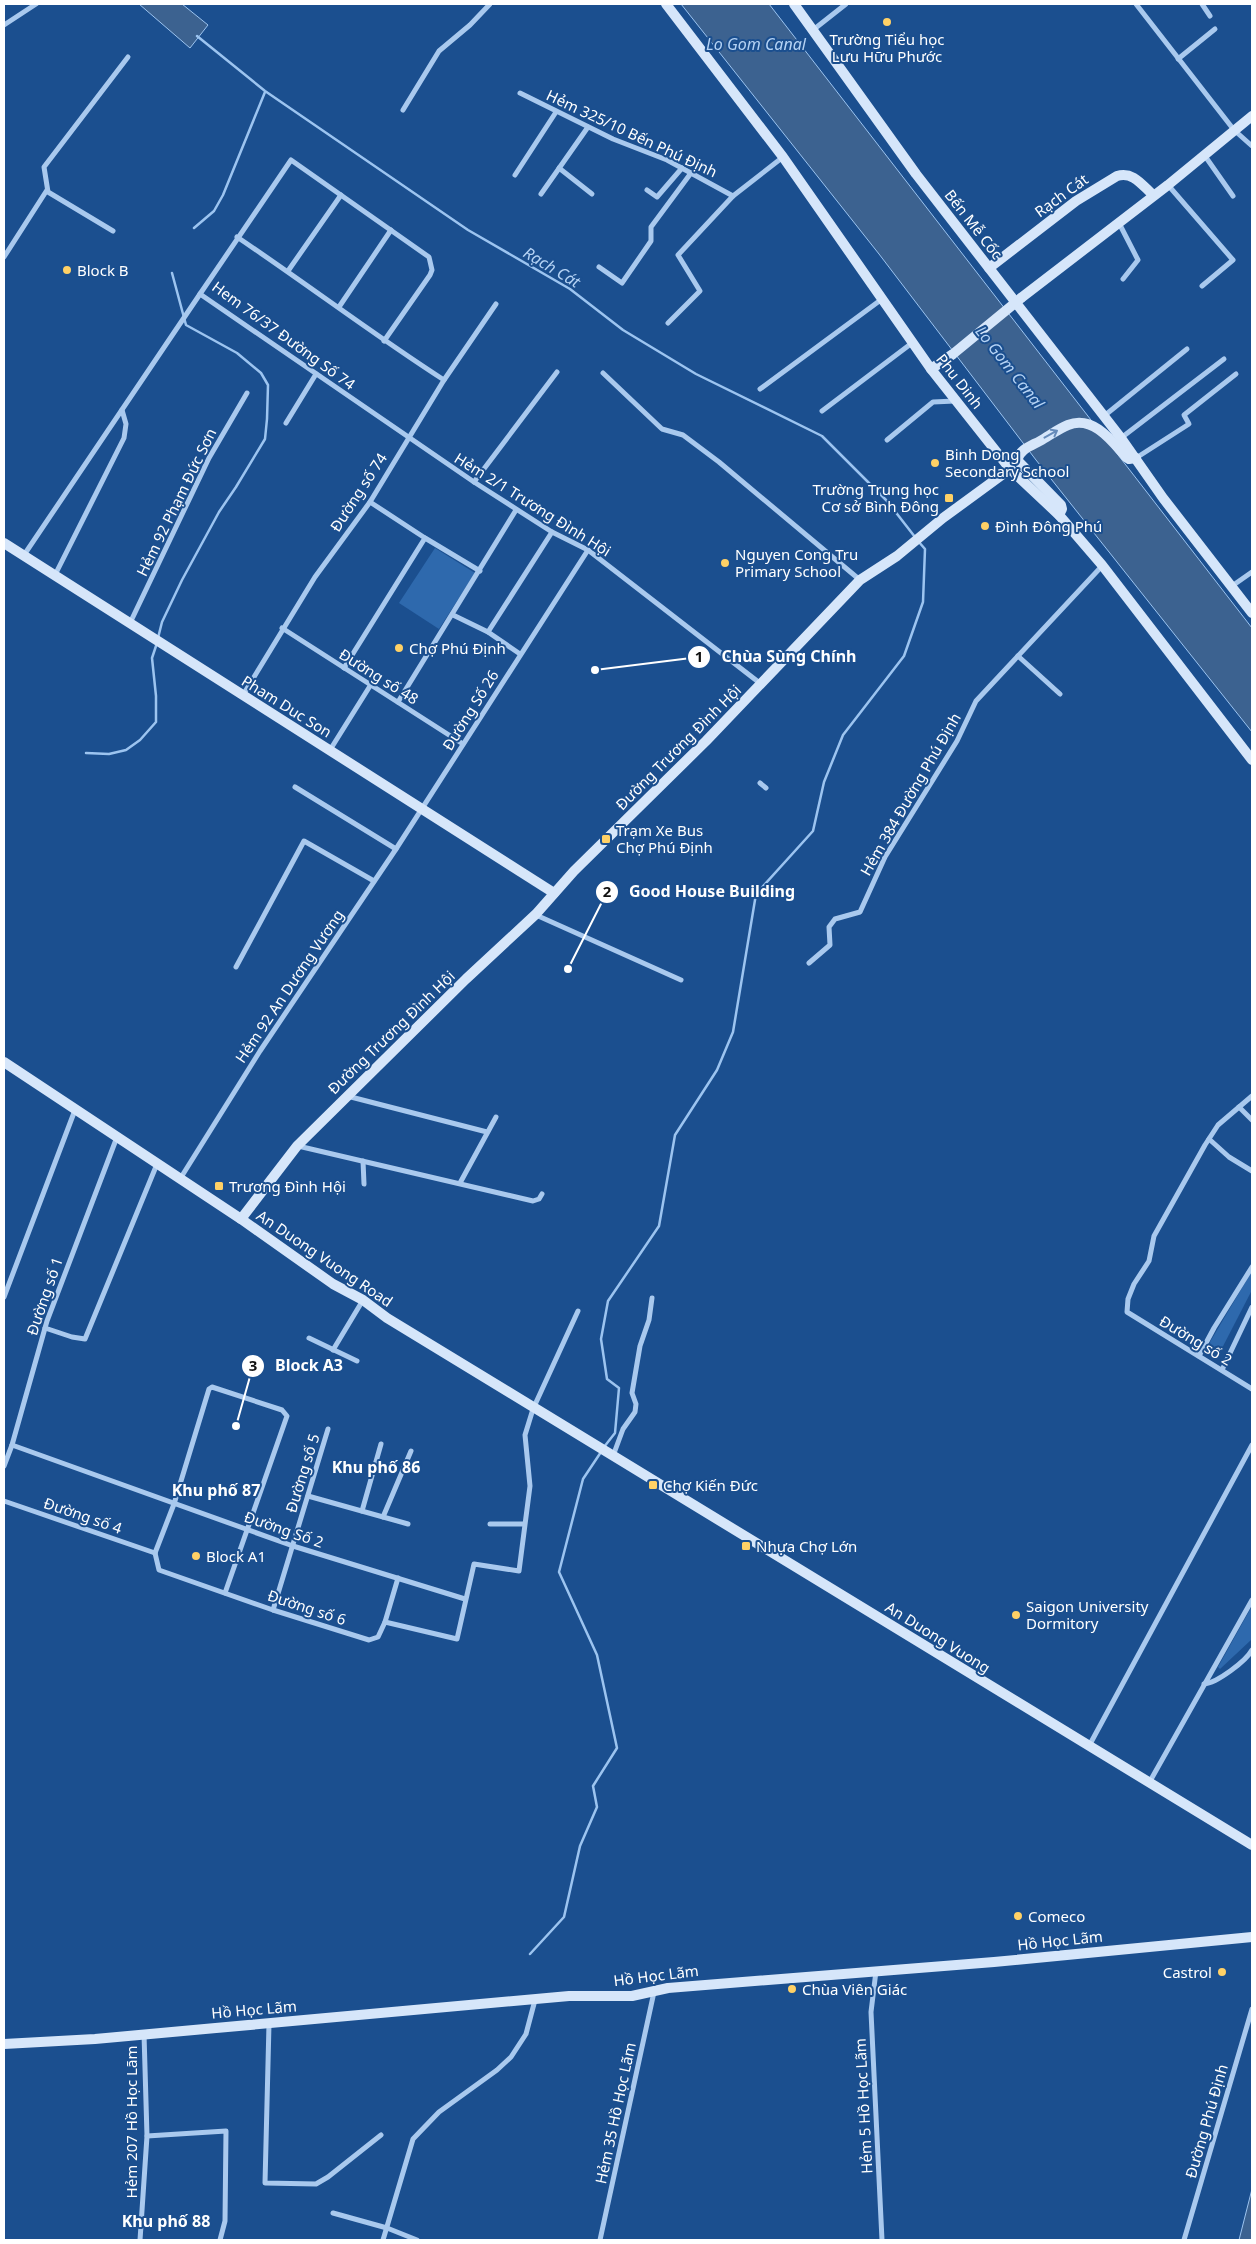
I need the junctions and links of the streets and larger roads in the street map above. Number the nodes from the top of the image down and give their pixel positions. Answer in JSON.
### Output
{"nodes":[{"id":1,"x":36,"y":4,"type":"edge"},
{"id":2,"x":490,"y":4,"type":"edge"},
{"id":3,"x":666,"y":4,"type":"edge"},
{"id":4,"x":794,"y":4,"type":"edge"},
{"id":5,"x":846,"y":4,"type":"edge"},
{"id":6,"x":1136,"y":4,"type":"edge"},
{"id":7,"x":1202,"y":4,"type":"edge"},
{"id":8,"x":1210,"y":16,"type":"dead end"},
{"id":9,"x":4,"y":25,"type":"edge"},
{"id":10,"x":1215,"y":29,"type":"dead end"},
{"id":11,"x":813,"y":30,"type":"junction"},
{"id":12,"x":128,"y":57,"type":"dead end"},
{"id":13,"x":1178,"y":59,"type":"junction"},
{"id":14,"x":520,"y":93,"type":"dead end"},
{"id":15,"x":403,"y":110,"type":"dead end"},
{"id":16,"x":556,"y":112,"type":"junction"},
{"id":17,"x":1252,"y":116,"type":"edge"},
{"id":18,"x":588,"y":127,"type":"junction"},
{"id":19,"x":1234,"y":130,"type":"junction"},
{"id":20,"x":1252,"y":146,"type":"edge"},
{"id":21,"x":1205,"y":156,"type":"junction"},
{"id":22,"x":784,"y":157,"type":"junction"},
{"id":23,"x":560,"y":168,"type":"junction"},
{"id":24,"x":682,"y":168,"type":"junction"},
{"id":25,"x":691,"y":173,"type":"junction"},
{"id":26,"x":515,"y":175,"type":"dead end"},
{"id":27,"x":1168,"y":185,"type":"junction"},
{"id":28,"x":47,"y":190,"type":"junction"},
{"id":29,"x":647,"y":190,"type":"dead end"},
{"id":30,"x":541,"y":194,"type":"dead end"},
{"id":31,"x":592,"y":194,"type":"dead end"},
{"id":32,"x":341,"y":195,"type":"junction"},
{"id":33,"x":733,"y":196,"type":"junction"},
{"id":34,"x":1153,"y":196,"type":"junction"},
{"id":35,"x":1233,"y":196,"type":"dead end"},
{"id":36,"x":1119,"y":223,"type":"junction"},
{"id":37,"x":391,"y":230,"type":"junction"},
{"id":38,"x":112,"y":231,"type":"dead end"},
{"id":39,"x":237,"y":237,"type":"junction"},
{"id":40,"x":4,"y":257,"type":"edge"},
{"id":41,"x":600,"y":267,"type":"dead end"},
{"id":42,"x":989,"y":268,"type":"junction"},
{"id":43,"x":288,"y":272,"type":"junction"},
{"id":44,"x":1123,"y":278,"type":"dead end"},
{"id":45,"x":1202,"y":286,"type":"dead end"},
{"id":46,"x":200,"y":294,"type":"junction"},
{"id":47,"x":882,"y":298,"type":"junction"},
{"id":48,"x":496,"y":304,"type":"dead end"},
{"id":49,"x":339,"y":307,"type":"junction"},
{"id":50,"x":668,"y":322,"type":"dead end"},
{"id":51,"x":384,"y":341,"type":"junction"},
{"id":52,"x":912,"y":343,"type":"junction"},
{"id":53,"x":1187,"y":349,"type":"dead end"},
{"id":54,"x":1224,"y":358,"type":"dead end"},
{"id":55,"x":931,"y":369,"type":"junction"},
{"id":56,"x":557,"y":372,"type":"dead end"},
{"id":57,"x":603,"y":373,"type":"dead end"},
{"id":58,"x":316,"y":374,"type":"junction"},
{"id":59,"x":1236,"y":374,"type":"dead end"},
{"id":60,"x":444,"y":380,"type":"junction"},
{"id":61,"x":760,"y":389,"type":"dead end"},
{"id":62,"x":247,"y":393,"type":"dead end"},
{"id":63,"x":956,"y":401,"type":"junction"},
{"id":64,"x":122,"y":410,"type":"junction"},
{"id":65,"x":822,"y":412,"type":"dead end"},
{"id":66,"x":1104,"y":416,"type":"junction"},
{"id":67,"x":286,"y":423,"type":"dead end"},
{"id":68,"x":407,"y":438,"type":"junction"},
{"id":69,"x":887,"y":440,"type":"dead end"},
{"id":70,"x":1118,"y":442,"type":"junction"},
{"id":71,"x":1136,"y":458,"type":"junction"},
{"id":72,"x":1010,"y":469,"type":"junction"},
{"id":73,"x":474,"y":482,"type":"junction"},
{"id":74,"x":370,"y":502,"type":"junction"},
{"id":75,"x":516,"y":510,"type":"junction"},
{"id":76,"x":1059,"y":515,"type":"junction"},
{"id":77,"x":552,"y":532,"type":"junction"},
{"id":78,"x":425,"y":538,"type":"junction"},
{"id":79,"x":4,"y":543,"type":"edge"},
{"id":80,"x":588,"y":550,"type":"junction"},
{"id":81,"x":23,"y":556,"type":"junction"},
{"id":82,"x":1102,"y":565,"type":"junction"},
{"id":83,"x":480,"y":571,"type":"junction"},
{"id":84,"x":1252,"y":572,"type":"edge"},
{"id":85,"x":54,"y":575,"type":"junction"},
{"id":86,"x":860,"y":580,"type":"junction"},
{"id":87,"x":1232,"y":586,"type":"junction"},
{"id":88,"x":1252,"y":613,"type":"edge"},
{"id":89,"x":453,"y":615,"type":"junction"},
{"id":90,"x":130,"y":623,"type":"junction"},
{"id":91,"x":282,"y":628,"type":"junction"},
{"id":92,"x":488,"y":632,"type":"junction"},
{"id":93,"x":520,"y":654,"type":"junction"},
{"id":94,"x":1018,"y":656,"type":"junction"},
{"id":95,"x":344,"y":668,"type":"junction"},
{"id":96,"x":762,"y":685,"type":"junction"},
{"id":97,"x":370,"y":686,"type":"junction"},
{"id":98,"x":1060,"y":694,"type":"dead end"},
{"id":99,"x":243,"y":695,"type":"junction"},
{"id":100,"x":398,"y":702,"type":"junction"},
{"id":101,"x":463,"y":744,"type":"junction"},
{"id":102,"x":330,"y":750,"type":"junction"},
{"id":103,"x":1252,"y":760,"type":"edge"},
{"id":104,"x":760,"y":783,"type":"dead end"},
{"id":105,"x":295,"y":787,"type":"dead end"},
{"id":106,"x":766,"y":788,"type":"dead end"},
{"id":107,"x":422,"y":809,"type":"junction"},
{"id":108,"x":396,"y":849,"type":"junction"},
{"id":109,"x":374,"y":881,"type":"junction"},
{"id":110,"x":554,"y":893,"type":"junction"},
{"id":111,"x":536,"y":914,"type":"junction"},
{"id":112,"x":809,"y":963,"type":"dead end"},
{"id":113,"x":236,"y":967,"type":"dead end"},
{"id":114,"x":680,"y":980,"type":"dead end"},
{"id":115,"x":4,"y":1062,"type":"edge"},
{"id":116,"x":346,"y":1096,"type":"junction"},
{"id":117,"x":1252,"y":1096,"type":"edge"},
{"id":118,"x":1239,"y":1107,"type":"junction"},
{"id":119,"x":75,"y":1110,"type":"junction"},
{"id":120,"x":496,"y":1117,"type":"dead end"},
{"id":121,"x":1252,"y":1120,"type":"edge"},
{"id":122,"x":487,"y":1132,"type":"junction"},
{"id":123,"x":117,"y":1137,"type":"junction"},
{"id":124,"x":1209,"y":1139,"type":"junction"},
{"id":125,"x":297,"y":1146,"type":"junction"},
{"id":126,"x":363,"y":1161,"type":"junction"},
{"id":127,"x":157,"y":1164,"type":"junction"},
{"id":128,"x":1252,"y":1172,"type":"edge"},
{"id":129,"x":180,"y":1179,"type":"junction"},
{"id":130,"x":460,"y":1183,"type":"junction"},
{"id":131,"x":364,"y":1184,"type":"dead end"},
{"id":132,"x":542,"y":1194,"type":"dead end"},
{"id":133,"x":241,"y":1219,"type":"junction"},
{"id":134,"x":1252,"y":1267,"type":"edge"},
{"id":135,"x":4,"y":1297,"type":"edge"},
{"id":136,"x":652,"y":1298,"type":"dead end"},
{"id":137,"x":363,"y":1300,"type":"junction"},
{"id":138,"x":1252,"y":1307,"type":"edge"},
{"id":139,"x":578,"y":1311,"type":"dead end"},
{"id":140,"x":1250,"y":1319,"type":"edge"},
{"id":141,"x":45,"y":1328,"type":"junction"},
{"id":142,"x":309,"y":1338,"type":"dead end"},
{"id":143,"x":333,"y":1350,"type":"junction"},
{"id":144,"x":1199,"y":1356,"type":"junction"},
{"id":145,"x":357,"y":1361,"type":"dead end"},
{"id":146,"x":1222,"y":1370,"type":"junction"},
{"id":147,"x":1252,"y":1389,"type":"edge"},
{"id":148,"x":533,"y":1409,"type":"junction"},
{"id":149,"x":328,"y":1429,"type":"dead end"},
{"id":150,"x":381,"y":1444,"type":"dead end"},
{"id":151,"x":12,"y":1445,"type":"junction"},
{"id":152,"x":1252,"y":1445,"type":"edge"},
{"id":153,"x":410,"y":1450,"type":"dead end"},
{"id":154,"x":611,"y":1455,"type":"junction"},
{"id":155,"x":4,"y":1466,"type":"edge"},
{"id":156,"x":308,"y":1496,"type":"junction"},
{"id":157,"x":4,"y":1501,"type":"edge"},
{"id":158,"x":174,"y":1504,"type":"junction"},
{"id":159,"x":362,"y":1511,"type":"junction"},
{"id":160,"x":383,"y":1517,"type":"junction"},
{"id":161,"x":408,"y":1524,"type":"dead end"},
{"id":162,"x":490,"y":1524,"type":"dead end"},
{"id":163,"x":524,"y":1524,"type":"junction"},
{"id":164,"x":248,"y":1530,"type":"junction"},
{"id":165,"x":293,"y":1546,"type":"junction"},
{"id":166,"x":155,"y":1554,"type":"junction"},
{"id":167,"x":398,"y":1578,"type":"junction"},
{"id":168,"x":226,"y":1593,"type":"junction"},
{"id":169,"x":465,"y":1599,"type":"junction"},
{"id":170,"x":1252,"y":1600,"type":"edge"},
{"id":171,"x":273,"y":1610,"type":"junction"},
{"id":172,"x":385,"y":1622,"type":"junction"},
{"id":173,"x":1252,"y":1650,"type":"edge"},
{"id":174,"x":1204,"y":1684,"type":"junction"},
{"id":175,"x":1089,"y":1747,"type":"junction"},
{"id":176,"x":1149,"y":1783,"type":"junction"},
{"id":177,"x":1251,"y":1841,"type":"edge"},
{"id":178,"x":1252,"y":1937,"type":"edge"},
{"id":179,"x":876,"y":1970,"type":"junction"},
{"id":180,"x":654,"y":1992,"type":"junction"},
{"id":181,"x":536,"y":1999,"type":"junction"},
{"id":182,"x":1252,"y":2009,"type":"edge"},
{"id":183,"x":269,"y":2024,"type":"junction"},
{"id":184,"x":144,"y":2034,"type":"junction"},
{"id":185,"x":4,"y":2044,"type":"edge"},
{"id":186,"x":381,"y":2135,"type":"dead end"},
{"id":187,"x":147,"y":2136,"type":"junction"},
{"id":188,"x":333,"y":2213,"type":"dead end"},
{"id":189,"x":387,"y":2228,"type":"junction"},
{"id":190,"x":140,"y":2240,"type":"edge"},
{"id":191,"x":220,"y":2240,"type":"edge"},
{"id":192,"x":383,"y":2240,"type":"edge"},
{"id":193,"x":417,"y":2240,"type":"edge"},
{"id":194,"x":600,"y":2240,"type":"edge"},
{"id":195,"x":882,"y":2240,"type":"edge"},
{"id":196,"x":1184,"y":2240,"type":"edge"}],
"edges":[{"from":1,"to":9,"type":"street"},
{"from":2,"to":15,"type":"street"},
{"from":3,"to":22,"type":"street","name":"Phu Dinh"},
{"from":4,"to":11,"type":"street","name":"Bến Mễ Cốc"},
{"from":5,"to":11,"type":"street"},
{"from":6,"to":13,"type":"street"},
{"from":7,"to":8,"type":"street"},
{"from":10,"to":13,"type":"street"},
{"from":11,"to":42,"type":"street","name":"Bến Mễ Cốc"},
{"from":12,"to":28,"type":"street"},
{"from":13,"to":19,"type":"street"},
{"from":14,"to":16,"type":"street","name":"Hẻm 325/10 Bến Phú Định"},
{"from":16,"to":18,"type":"street","name":"Hẻm 325/10 Bến Phú Định"},
{"from":16,"to":26,"type":"street"},
{"from":17,"to":19,"type":"street"},
{"from":18,"to":23,"type":"street"},
{"from":18,"to":24,"type":"street","name":"Hẻm 325/10 Bến Phú Định"},
{"from":19,"to":20,"type":"street"},
{"from":19,"to":21,"type":"street"},
{"from":21,"to":27,"type":"street"},
{"from":21,"to":35,"type":"street"},
{"from":22,"to":33,"type":"street"},
{"from":22,"to":47,"type":"street","name":"Phu Dinh"},
{"from":23,"to":30,"type":"street"},
{"from":23,"to":31,"type":"street"},
{"from":24,"to":25,"type":"street","name":"Hẻm 325/10 Bến Phú Định"},
{"from":24,"to":29,"type":"street"},
{"from":25,"to":33,"type":"street","name":"Hẻm 325/10 Bến Phú Định"},
{"from":25,"to":41,"type":"street"},
{"from":27,"to":34,"type":"street"},
{"from":27,"to":45,"type":"street"},
{"from":28,"to":38,"type":"street"},
{"from":28,"to":40,"type":"street"},
{"from":32,"to":37,"type":"street"},
{"from":32,"to":39,"type":"street","name":"Hem 76/37 Đường Số 74"},
{"from":32,"to":43,"type":"street"},
{"from":33,"to":50,"type":"street"},
{"from":34,"to":36,"type":"street"},
{"from":34,"to":42,"type":"street","name":"Rạch Cát"},
{"from":36,"to":44,"type":"street"},
{"from":36,"to":55,"type":"street","bridge":true},
{"from":37,"to":49,"type":"street"},
{"from":37,"to":51,"type":"street"},
{"from":39,"to":43,"type":"street"},
{"from":39,"to":46,"type":"street","name":"Hem 76/37 Đường Số 74"},
{"from":42,"to":66,"type":"street","name":"Bến Mễ Cốc"},
{"from":43,"to":49,"type":"street"},
{"from":46,"to":58,"type":"street","name":"Hem 76/37 Đường Số 74"},
{"from":46,"to":64,"type":"street"},
{"from":47,"to":52,"type":"street","name":"Phu Dinh"},
{"from":47,"to":61,"type":"street"},
{"from":48,"to":60,"type":"street","name":"Đường số 74"},
{"from":49,"to":51,"type":"street"},
{"from":51,"to":60,"type":"street"},
{"from":52,"to":55,"type":"street","name":"Phu Dinh"},
{"from":52,"to":65,"type":"street"},
{"from":53,"to":66,"type":"street"},
{"from":54,"to":70,"type":"street"},
{"from":55,"to":63,"type":"street","name":"Phu Dinh"},
{"from":56,"to":73,"type":"street"},
{"from":57,"to":86,"type":"street"},
{"from":58,"to":67,"type":"street"},
{"from":58,"to":68,"type":"street","name":"Hem 76/37 Đường Số 74"},
{"from":59,"to":71,"type":"street"},
{"from":60,"to":68,"type":"street","name":"Đường số 74"},
{"from":62,"to":90,"type":"street","name":"Hẻm 92 Phạm Đức Sơn"},
{"from":63,"to":69,"type":"street"},
{"from":63,"to":72,"type":"street","name":"Phu Dinh"},
{"from":64,"to":81,"type":"street"},
{"from":64,"to":85,"type":"street"},
{"from":66,"to":70,"type":"street","name":"Bến Mễ Cốc"},
{"from":68,"to":73,"type":"street","name":"Hẻm 2/1 Trương Đình Hội"},
{"from":68,"to":74,"type":"street","name":"Đường số 74"},
{"from":70,"to":71,"type":"street","name":"Bến Mễ Cốc"},
{"from":76,"to":70,"type":"street","one_way":true},
{"from":71,"to":87,"type":"street","name":"Bến Mễ Cốc"},
{"from":72,"to":76,"type":"street","name":"Phu Dinh"},
{"from":72,"to":86,"type":"street","name":"Đường Trương Đình Hội"},
{"from":73,"to":75,"type":"street","name":"Hẻm 2/1 Trương Đình Hội"},
{"from":74,"to":78,"type":"street"},
{"from":74,"to":91,"type":"street","name":"Đường số 74"},
{"from":75,"to":77,"type":"street","name":"Hẻm 2/1 Trương Đình Hội"},
{"from":75,"to":83,"type":"street"},
{"from":76,"to":82,"type":"street","name":"Phu Dinh"},
{"from":77,"to":80,"type":"street","name":"Hẻm 2/1 Trương Đình Hội"},
{"from":77,"to":92,"type":"street"},
{"from":78,"to":83,"type":"street"},
{"from":78,"to":95,"type":"street"},
{"from":79,"to":81,"type":"street","name":"Pham Duc Son"},
{"from":80,"to":93,"type":"street","name":"Đường Số 26"},
{"from":80,"to":96,"type":"street","name":"Hẻm 2/1 Trương Đình Hội"},
{"from":81,"to":85,"type":"street","name":"Pham Duc Son"},
{"from":82,"to":94,"type":"street","name":"Hẻm 384 Đường Phú Định"},
{"from":82,"to":103,"type":"street","name":"Phu Dinh"},
{"from":83,"to":89,"type":"street"},
{"from":84,"to":87,"type":"street"},
{"from":85,"to":90,"type":"street","name":"Pham Duc Son"},
{"from":86,"to":96,"type":"street","name":"Đường Trương Đình Hội"},
{"from":87,"to":88,"type":"street","name":"Bến Mễ Cốc"},
{"from":89,"to":92,"type":"street"},
{"from":89,"to":100,"type":"street"},
{"from":90,"to":99,"type":"street","name":"Pham Duc Son"},
{"from":91,"to":95,"type":"street","name":"Đường số 48"},
{"from":91,"to":99,"type":"street","name":"Đường số 74"},
{"from":92,"to":93,"type":"street"},
{"from":93,"to":101,"type":"street","name":"Đường Số 26"},
{"from":94,"to":98,"type":"street"},
{"from":94,"to":112,"type":"street","name":"Hẻm 384 Đường Phú Định"},
{"from":95,"to":97,"type":"street","name":"Đường số 48"},
{"from":96,"to":110,"type":"street","name":"Đường Trương Đình Hội"},
{"from":97,"to":100,"type":"street","name":"Đường số 48"},
{"from":97,"to":102,"type":"street","name":"Đường số 48"},
{"from":99,"to":102,"type":"street","name":"Pham Duc Son"},
{"from":100,"to":101,"type":"street","name":"Đường số 48"},
{"from":101,"to":107,"type":"street","name":"Đường Số 26"},
{"from":102,"to":107,"type":"street","name":"Pham Duc Son"},
{"from":104,"to":106,"type":"street"},
{"from":105,"to":108,"type":"street"},
{"from":107,"to":108,"type":"street","name":"Hẻm 92 An Dương Vương"},
{"from":107,"to":110,"type":"street","name":"Pham Duc Son"},
{"from":108,"to":109,"type":"street","name":"Hẻm 92 An Dương Vương"},
{"from":109,"to":113,"type":"street"},
{"from":109,"to":129,"type":"street","name":"Hẻm 92 An Dương Vương"},
{"from":110,"to":111,"type":"street","name":"Đường Trương Đình Hội"},
{"from":111,"to":114,"type":"street"},
{"from":111,"to":116,"type":"street","name":"Đường Trương Đình Hội"},
{"from":115,"to":119,"type":"street","name":"An Duong Vuong Road"},
{"from":116,"to":122,"type":"street"},
{"from":116,"to":125,"type":"street","name":"Đường Trương Đình Hội"},
{"from":117,"to":118,"type":"street"},
{"from":118,"to":121,"type":"street"},
{"from":118,"to":124,"type":"street"},
{"from":119,"to":123,"type":"street","name":"An Duong Vuong Road"},
{"from":119,"to":135,"type":"street"},
{"from":120,"to":122,"type":"street"},
{"from":122,"to":130,"type":"street"},
{"from":123,"to":127,"type":"street","name":"An Duong Vuong Road"},
{"from":123,"to":141,"type":"street","name":"Đường số 1"},
{"from":124,"to":128,"type":"street"},
{"from":124,"to":144,"type":"street","name":"Đường số 2"},
{"from":125,"to":126,"type":"street"},
{"from":125,"to":133,"type":"street","name":"Đường Trương Đình Hội"},
{"from":126,"to":130,"type":"street"},
{"from":126,"to":131,"type":"street"},
{"from":127,"to":129,"type":"street","name":"An Duong Vuong Road"},
{"from":127,"to":141,"type":"street"},
{"from":129,"to":133,"type":"street","name":"An Duong Vuong Road"},
{"from":130,"to":132,"type":"street"},
{"from":133,"to":137,"type":"street","name":"An Duong Vuong Road"},
{"from":134,"to":144,"type":"street"},
{"from":136,"to":154,"type":"street"},
{"from":137,"to":143,"type":"street"},
{"from":137,"to":148,"type":"street","name":"An Duong Vuong Road"},
{"from":138,"to":140,"type":"street"},
{"from":139,"to":148,"type":"street"},
{"from":140,"to":146,"type":"street"},
{"from":141,"to":151,"type":"street","name":"Đường số 1"},
{"from":142,"to":143,"type":"street"},
{"from":143,"to":145,"type":"street"},
{"from":144,"to":146,"type":"street","name":"Đường số 2"},
{"from":146,"to":147,"type":"street","name":"Đường số 2"},
{"from":148,"to":154,"type":"street","name":"An Duong Vuong Road"},
{"from":148,"to":163,"type":"street"},
{"from":149,"to":156,"type":"street","name":"Đường số 5"},
{"from":150,"to":159,"type":"street"},
{"from":151,"to":155,"type":"street","name":"Đường số 1"},
{"from":151,"to":158,"type":"street","name":"Đường Số 2"},
{"from":152,"to":175,"type":"street"},
{"from":153,"to":160,"type":"street"},
{"from":154,"to":175,"type":"street","name":"An Duong Vuong"},
{"from":156,"to":159,"type":"street"},
{"from":156,"to":165,"type":"street","name":"Đường số 5"},
{"from":157,"to":166,"type":"street","name":"Đường số 4"},
{"from":158,"to":164,"type":"street","name":"Đường Số 2"},
{"from":158,"to":164,"type":"street"},
{"from":158,"to":166,"type":"street"},
{"from":159,"to":160,"type":"street"},
{"from":160,"to":161,"type":"street"},
{"from":162,"to":163,"type":"street"},
{"from":163,"to":169,"type":"street"},
{"from":164,"to":165,"type":"street","name":"Đường Số 2"},
{"from":164,"to":168,"type":"street"},
{"from":165,"to":167,"type":"street","name":"Đường Số 2"},
{"from":165,"to":171,"type":"street","name":"Đường số 5"},
{"from":166,"to":168,"type":"street","name":"Đường số 6"},
{"from":167,"to":169,"type":"street","name":"Đường Số 2"},
{"from":167,"to":172,"type":"street"},
{"from":168,"to":171,"type":"street","name":"Đường số 6"},
{"from":169,"to":172,"type":"street"},
{"from":170,"to":174,"type":"street"},
{"from":171,"to":172,"type":"street","name":"Đường số 6"},
{"from":173,"to":174,"type":"street"},
{"from":174,"to":176,"type":"street"},
{"from":175,"to":176,"type":"street","name":"An Duong Vuong"},
{"from":176,"to":177,"type":"street","name":"An Duong Vuong"},
{"from":178,"to":179,"type":"street","name":"Hồ Học Lãm"},
{"from":179,"to":180,"type":"street","name":"Hồ Học Lãm"},
{"from":179,"to":195,"type":"street","name":"Hẻm 5 Hồ Học Lãm"},
{"from":180,"to":181,"type":"street","name":"Hồ Học Lãm"},
{"from":180,"to":194,"type":"street","name":"Hẻm 35 Hồ Học Lãm"},
{"from":181,"to":183,"type":"street","name":"Hồ Học Lãm"},
{"from":181,"to":189,"type":"street"},
{"from":182,"to":196,"type":"street","name":"Đường Phú Định"},
{"from":183,"to":184,"type":"street","name":"Hồ Học Lãm"},
{"from":183,"to":186,"type":"street"},
{"from":184,"to":185,"type":"street","name":"Hồ Học Lãm"},
{"from":184,"to":187,"type":"street","name":"Hẻm 207 Hồ Học Lãm"},
{"from":187,"to":190,"type":"street","name":"Hẻm 207 Hồ Học Lãm"},
{"from":187,"to":191,"type":"street"},
{"from":188,"to":189,"type":"street"},
{"from":189,"to":192,"type":"street"},
{"from":189,"to":193,"type":"street"}]}
